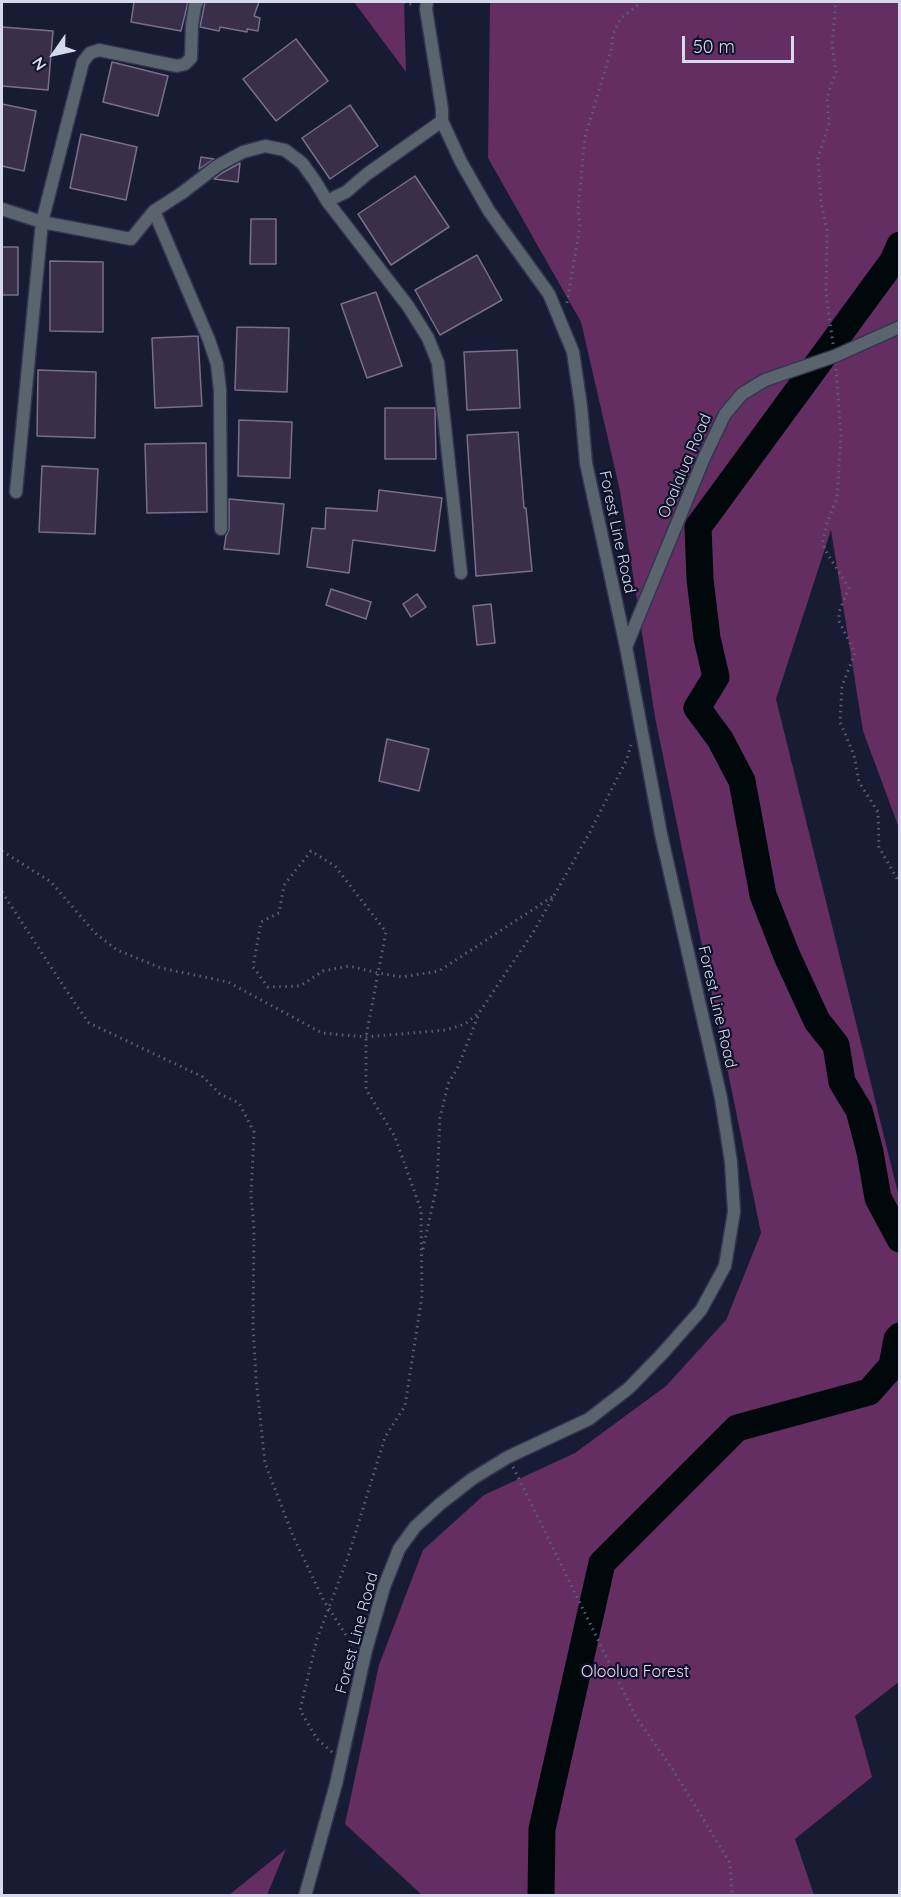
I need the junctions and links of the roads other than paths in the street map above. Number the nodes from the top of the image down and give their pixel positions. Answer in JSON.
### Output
{"nodes":[{"id":1,"x":197,"y":2,"type":"edge"},
{"id":2,"x":427,"y":2,"type":"edge"},
{"id":3,"x":442,"y":121,"type":"junction"},
{"id":4,"x":327,"y":201,"type":"junction"},
{"id":5,"x":2,"y":209,"type":"edge"},
{"id":6,"x":154,"y":211,"type":"junction"},
{"id":7,"x":42,"y":222,"type":"junction"},
{"id":8,"x":900,"y":327,"type":"edge"},
{"id":9,"x":16,"y":492,"type":"dead end"},
{"id":10,"x":221,"y":529,"type":"dead end"},
{"id":11,"x":461,"y":573,"type":"dead end"},
{"id":12,"x":626,"y":647,"type":"junction"},
{"id":13,"x":305,"y":1896,"type":"edge"}],
"edges":[{"from":1,"to":7,"type":"street"},
{"from":2,"to":3,"type":"street","name":"Forest Line Road"},
{"from":3,"to":4,"type":"street"},
{"from":3,"to":12,"type":"street","name":"Forest Line Road"},
{"from":4,"to":6,"type":"street"},
{"from":4,"to":11,"type":"street"},
{"from":5,"to":7,"type":"street"},
{"from":6,"to":7,"type":"street"},
{"from":6,"to":10,"type":"street"},
{"from":7,"to":9,"type":"street"},
{"from":8,"to":12,"type":"street","name":"Ooalalua Road"},
{"from":12,"to":13,"type":"street","name":"Forest Line Road"}]}
